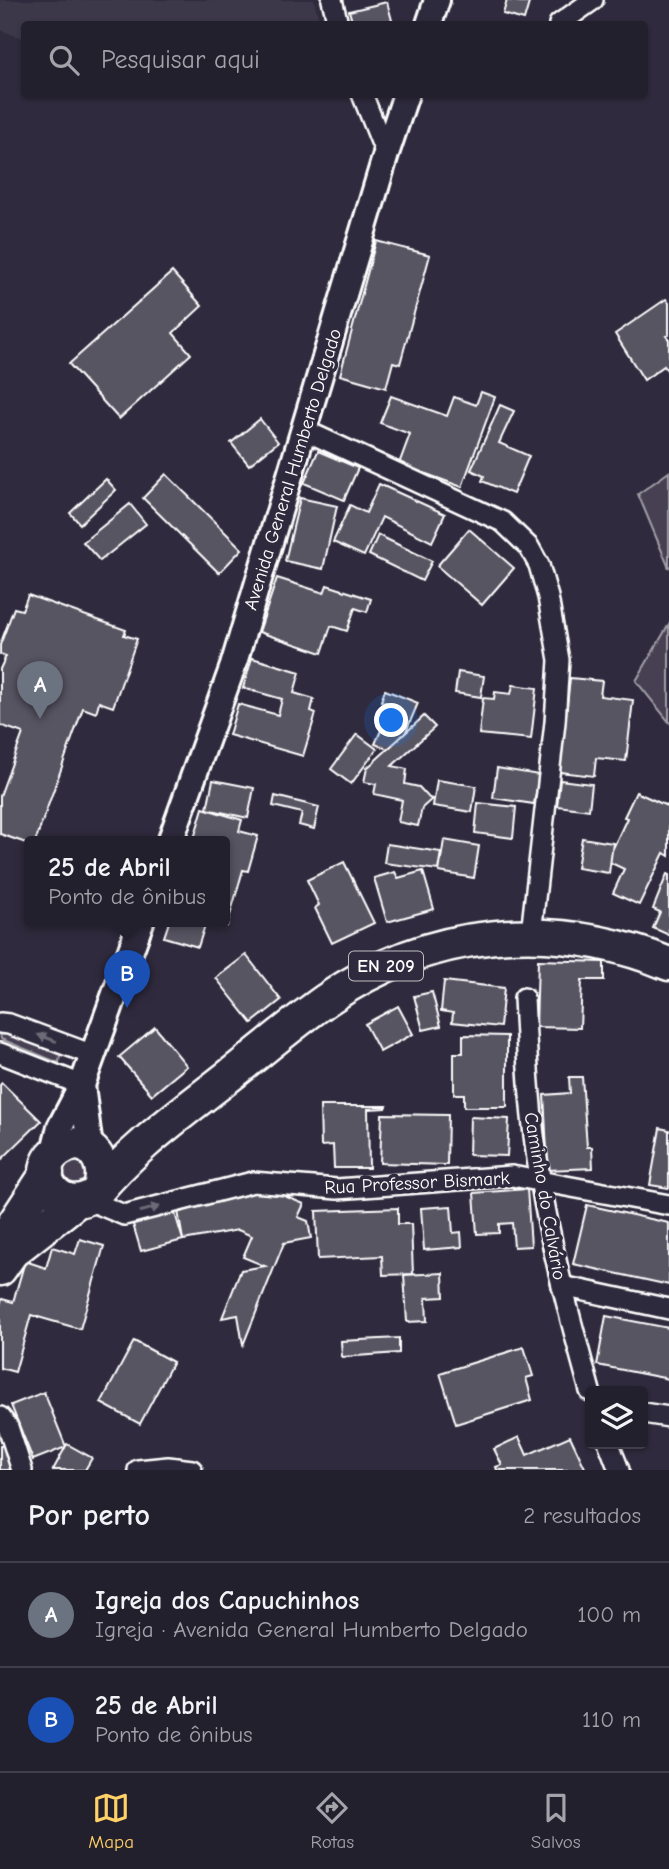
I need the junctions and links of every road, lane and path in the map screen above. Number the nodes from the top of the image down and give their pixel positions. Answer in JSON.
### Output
{"nodes":[{"id":1,"x":332,"y":0,"type":"edge"},
{"id":2,"x":438,"y":0,"type":"edge"},
{"id":3,"x":593,"y":0,"type":"edge"},
{"id":4,"x":337,"y":21,"type":"edge"},
{"id":5,"x":430,"y":21,"type":"edge"},
{"id":6,"x":563,"y":21,"type":"edge"},
{"id":7,"x":364,"y":98,"type":"edge"},
{"id":8,"x":405,"y":98,"type":"edge"},
{"id":9,"x":386,"y":155,"type":"junction"},
{"id":10,"x":304,"y":430,"type":"junction"},
{"id":11,"x":172,"y":836,"type":"edge"},
{"id":12,"x":140,"y":927,"type":"edge"},
{"id":13,"x":531,"y":934,"type":"junction"},
{"id":14,"x":669,"y":964,"type":"edge"},
{"id":15,"x":524,"y":998,"type":"dead end"},
{"id":16,"x":0,"y":1023,"type":"edge"},
{"id":17,"x":0,"y":1053,"type":"edge"},
{"id":18,"x":93,"y":1055,"type":"junction"},
{"id":19,"x":82,"y":1085,"type":"junction"},
{"id":20,"x":150,"y":1138,"type":"junction"},
{"id":21,"x":93,"y":1150,"type":"junction"},
{"id":22,"x":50,"y":1164,"type":"junction"},
{"id":23,"x":540,"y":1180,"type":"junction"},
{"id":24,"x":87,"y":1196,"type":"junction"},
{"id":25,"x":669,"y":1205,"type":"edge"},
{"id":26,"x":0,"y":1241,"type":"edge"},
{"id":27,"x":0,"y":1269,"type":"edge"},
{"id":28,"x":562,"y":1286,"type":"junction"},
{"id":29,"x":669,"y":1309,"type":"edge"},
{"id":30,"x":589,"y":1386,"type":"edge"},
{"id":31,"x":648,"y":1414,"type":"edge"},
{"id":32,"x":0,"y":1417,"type":"edge"},
{"id":33,"x":669,"y":1417,"type":"edge"},
{"id":34,"x":611,"y":1449,"type":"edge"},
{"id":35,"x":22,"y":1470,"type":"edge"},
{"id":36,"x":138,"y":1470,"type":"edge"},
{"id":37,"x":192,"y":1470,"type":"edge"},
{"id":38,"x":619,"y":1470,"type":"edge"}],
"edges":[{"from":1,"to":4,"type":"street"},
{"from":2,"to":5,"type":"street"},
{"from":3,"to":6,"type":"street"},
{"from":7,"to":9,"type":"street"},
{"from":8,"to":9,"type":"street","name":"Avenida General Humberto Delgado"},
{"from":9,"to":10,"type":"street","name":"Avenida General Humberto Delgado"},
{"from":10,"to":11,"type":"street","name":"Avenida General Humberto Delgado"},
{"from":10,"to":13,"type":"street"},
{"from":12,"to":18,"type":"street"},
{"from":13,"to":14,"type":"main road","number":"EN 209"},
{"from":13,"to":20,"type":"main road","number":"EN 209"},
{"from":15,"to":23,"type":"street","name":"Caminho do Calvário"},
{"from":18,"to":16,"type":"street","one_way":true},
{"from":17,"to":19,"type":"street"},
{"from":18,"to":19,"type":"street"},
{"from":19,"to":21,"type":"street"},
{"from":19,"to":22,"type":"street"},
{"from":20,"to":21,"type":"main road","number":"EN 209"},
{"from":20,"to":24,"type":"main road","number":"EN 209"},
{"from":21,"to":22,"type":"main road"},
{"from":21,"to":24,"type":"main road"},
{"from":22,"to":24,"type":"main road"},
{"from":22,"to":26,"type":"main road"},
{"from":24,"to":23,"type":"street","name":"Rua Professor Bismark","one_way":true},
{"from":23,"to":25,"type":"street","name":"Rua Professor Bismark"},
{"from":23,"to":28,"type":"street","name":"Caminho do Calvário"},
{"from":24,"to":27,"type":"main road"},
{"from":28,"to":29,"type":"street"},
{"from":28,"to":30,"type":"street","name":"Caminho do Calvário"},
{"from":31,"to":33,"type":"street"},
{"from":32,"to":35,"type":"street"},
{"from":34,"to":38,"type":"street"},
{"from":36,"to":37,"type":"street"}]}
